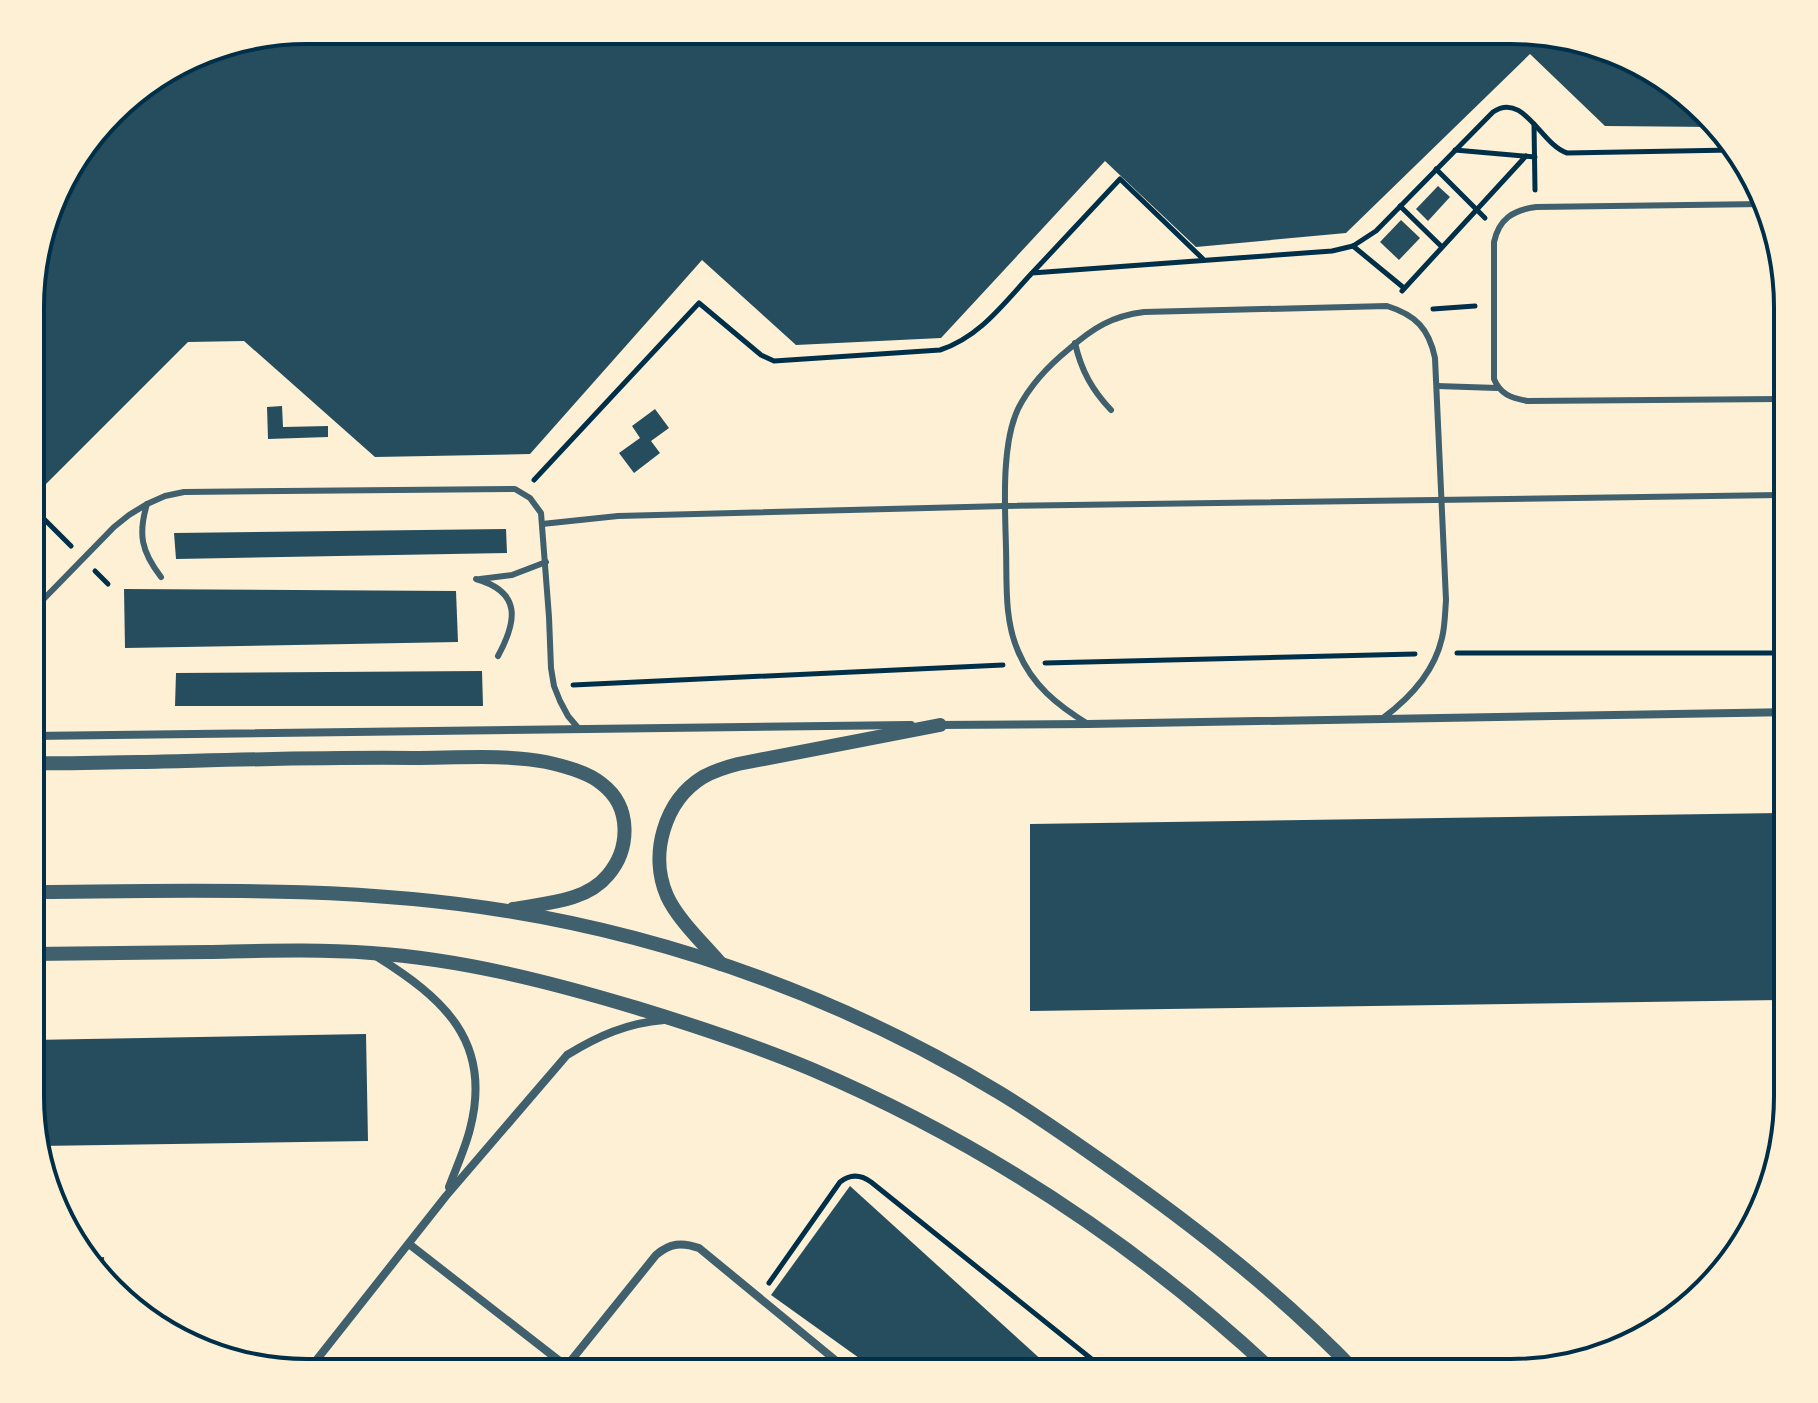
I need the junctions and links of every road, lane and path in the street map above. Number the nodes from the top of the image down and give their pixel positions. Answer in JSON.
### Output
{"nodes":[{"id":1,"x":1534,"y":123,"type":"junction"},
{"id":2,"x":1454,"y":150,"type":"junction"},
{"id":3,"x":1722,"y":150,"type":"edge"},
{"id":4,"x":1526,"y":156,"type":"junction"},
{"id":5,"x":1535,"y":157,"type":"junction"},
{"id":6,"x":1436,"y":169,"type":"junction"},
{"id":7,"x":1753,"y":204,"type":"edge"},
{"id":8,"x":1400,"y":206,"type":"junction"},
{"id":9,"x":1536,"y":207,"type":"junction"},
{"id":10,"x":1477,"y":209,"type":"junction"},
{"id":11,"x":1497,"y":230,"type":"junction"},
{"id":12,"x":1353,"y":246,"type":"junction"},
{"id":13,"x":1442,"y":247,"type":"junction"},
{"id":14,"x":1203,"y":260,"type":"junction"},
{"id":15,"x":1032,"y":273,"type":"junction"},
{"id":16,"x":1404,"y":288,"type":"junction"},
{"id":17,"x":1493,"y":305,"type":"junction"},
{"id":18,"x":1387,"y":306,"type":"junction"},
{"id":19,"x":1404,"y":311,"type":"junction"},
{"id":20,"x":1075,"y":343,"type":"junction"},
{"id":21,"x":1437,"y":386,"type":"junction"},
{"id":22,"x":1497,"y":388,"type":"junction"},
{"id":23,"x":1774,"y":399,"type":"edge"},
{"id":24,"x":1111,"y":410,"type":"dead end"},
{"id":25,"x":523,"y":492,"type":"junction"},
{"id":26,"x":1774,"y":495,"type":"edge"},
{"id":27,"x":1441,"y":500,"type":"junction"},
{"id":28,"x":147,"y":504,"type":"junction"},
{"id":29,"x":1005,"y":506,"type":"junction"},
{"id":30,"x":44,"y":519,"type":"edge"},
{"id":31,"x":49,"y":524,"type":"dead end"},
{"id":32,"x":542,"y":524,"type":"junction"},
{"id":33,"x":546,"y":562,"type":"junction"},
{"id":34,"x":161,"y":577,"type":"dead end"},
{"id":35,"x":44,"y":598,"type":"edge"},
{"id":36,"x":1437,"y":653,"type":"junction"},
{"id":37,"x":1774,"y":653,"type":"edge"},
{"id":38,"x":498,"y":656,"type":"dead end"},
{"id":39,"x":1024,"y":664,"type":"junction"},
{"id":40,"x":554,"y":686,"type":"junction"},
{"id":41,"x":1773,"y":712,"type":"edge"},
{"id":42,"x":1383,"y":718,"type":"junction"},
{"id":43,"x":1088,"y":724,"type":"junction"},
{"id":44,"x":940,"y":725,"type":"junction"},
{"id":45,"x":579,"y":730,"type":"junction"},
{"id":46,"x":45,"y":736,"type":"edge"},
{"id":47,"x":45,"y":763,"type":"edge"},
{"id":48,"x":45,"y":892,"type":"edge"},
{"id":49,"x":505,"y":910,"type":"junction"},
{"id":50,"x":372,"y":953,"type":"junction"},
{"id":51,"x":45,"y":954,"type":"edge"},
{"id":52,"x":721,"y":964,"type":"junction"},
{"id":53,"x":673,"y":1019,"type":"junction"},
{"id":54,"x":446,"y":1196,"type":"junction"},
{"id":55,"x":409,"y":1244,"type":"junction"},
{"id":56,"x":759,"y":1297,"type":"junction"},
{"id":57,"x":1254,"y":1353,"type":"junction"},
{"id":58,"x":318,"y":1358,"type":"edge"},
{"id":59,"x":551,"y":1358,"type":"edge"},
{"id":60,"x":573,"y":1358,"type":"edge"},
{"id":61,"x":833,"y":1358,"type":"edge"},
{"id":62,"x":1091,"y":1359,"type":"edge"},
{"id":63,"x":1230,"y":1359,"type":"edge"},
{"id":64,"x":1260,"y":1359,"type":"edge"},
{"id":65,"x":1343,"y":1359,"type":"edge"}],
"edges":[{"from":1,"to":2,"type":"path"},
{"from":1,"to":3,"type":"path"},
{"from":1,"to":5,"type":"path"},
{"from":2,"to":4,"type":"path"},
{"from":2,"to":6,"type":"path"},
{"from":4,"to":5,"type":"path"},
{"from":4,"to":10,"type":"path"},
{"from":5,"to":9,"type":"path"},
{"from":6,"to":8,"type":"path"},
{"from":6,"to":10,"type":"path"},
{"from":7,"to":9,"type":"lane"},
{"from":8,"to":12,"type":"path"},
{"from":8,"to":13,"type":"path"},
{"from":9,"to":11,"type":"lane"},
{"from":10,"to":11,"type":"path"},
{"from":10,"to":13,"type":"path"},
{"from":11,"to":17,"type":"lane"},
{"from":12,"to":14,"type":"path"},
{"from":12,"to":16,"type":"path"},
{"from":13,"to":16,"type":"path"},
{"from":14,"to":15,"type":"path"},
{"from":14,"to":15,"type":"path"},
{"from":15,"to":25,"type":"path"},
{"from":16,"to":18,"type":"path"},
{"from":17,"to":19,"type":"path"},
{"from":17,"to":22,"type":"lane"},
{"from":18,"to":19,"type":"lane"},
{"from":18,"to":20,"type":"lane"},
{"from":19,"to":21,"type":"lane"},
{"from":20,"to":24,"type":"lane"},
{"from":20,"to":29,"type":"lane"},
{"from":21,"to":22,"type":"lane"},
{"from":21,"to":27,"type":"lane"},
{"from":22,"to":23,"type":"lane"},
{"from":25,"to":28,"type":"lane"},
{"from":25,"to":32,"type":"lane"},
{"from":26,"to":27,"type":"lane"},
{"from":27,"to":29,"type":"lane"},
{"from":27,"to":36,"type":"lane"},
{"from":28,"to":34,"type":"lane"},
{"from":28,"to":35,"type":"lane"},
{"from":29,"to":32,"type":"lane"},
{"from":29,"to":39,"type":"lane"},
{"from":30,"to":31,"type":"path"},
{"from":32,"to":33,"type":"lane"},
{"from":33,"to":38,"type":"lane"},
{"from":33,"to":40,"type":"lane"},
{"from":36,"to":37,"type":"path"},
{"from":36,"to":39,"type":"path"},
{"from":36,"to":42,"type":"lane"},
{"from":39,"to":40,"type":"path"},
{"from":39,"to":43,"type":"lane"},
{"from":40,"to":45,"type":"lane"},
{"from":41,"to":42,"type":"street"},
{"from":42,"to":43,"type":"street"},
{"from":43,"to":44,"type":"street"},
{"from":44,"to":45,"type":"street"},
{"from":44,"to":52,"type":"street"},
{"from":45,"to":46,"type":"street"},
{"from":47,"to":49,"type":"street"},
{"from":48,"to":49,"type":"street"},
{"from":49,"to":52,"type":"street"},
{"from":50,"to":51,"type":"street"},
{"from":50,"to":53,"type":"street"},
{"from":50,"to":54,"type":"street"},
{"from":52,"to":65,"type":"street"},
{"from":53,"to":54,"type":"street"},
{"from":53,"to":57,"type":"street"},
{"from":54,"to":55,"type":"street"},
{"from":55,"to":58,"type":"street"},
{"from":55,"to":59,"type":"street"},
{"from":56,"to":60,"type":"street"},
{"from":56,"to":61,"type":"street"},
{"from":56,"to":62,"type":"path"},
{"from":57,"to":63,"type":"path"},
{"from":57,"to":64,"type":"street"}]}
